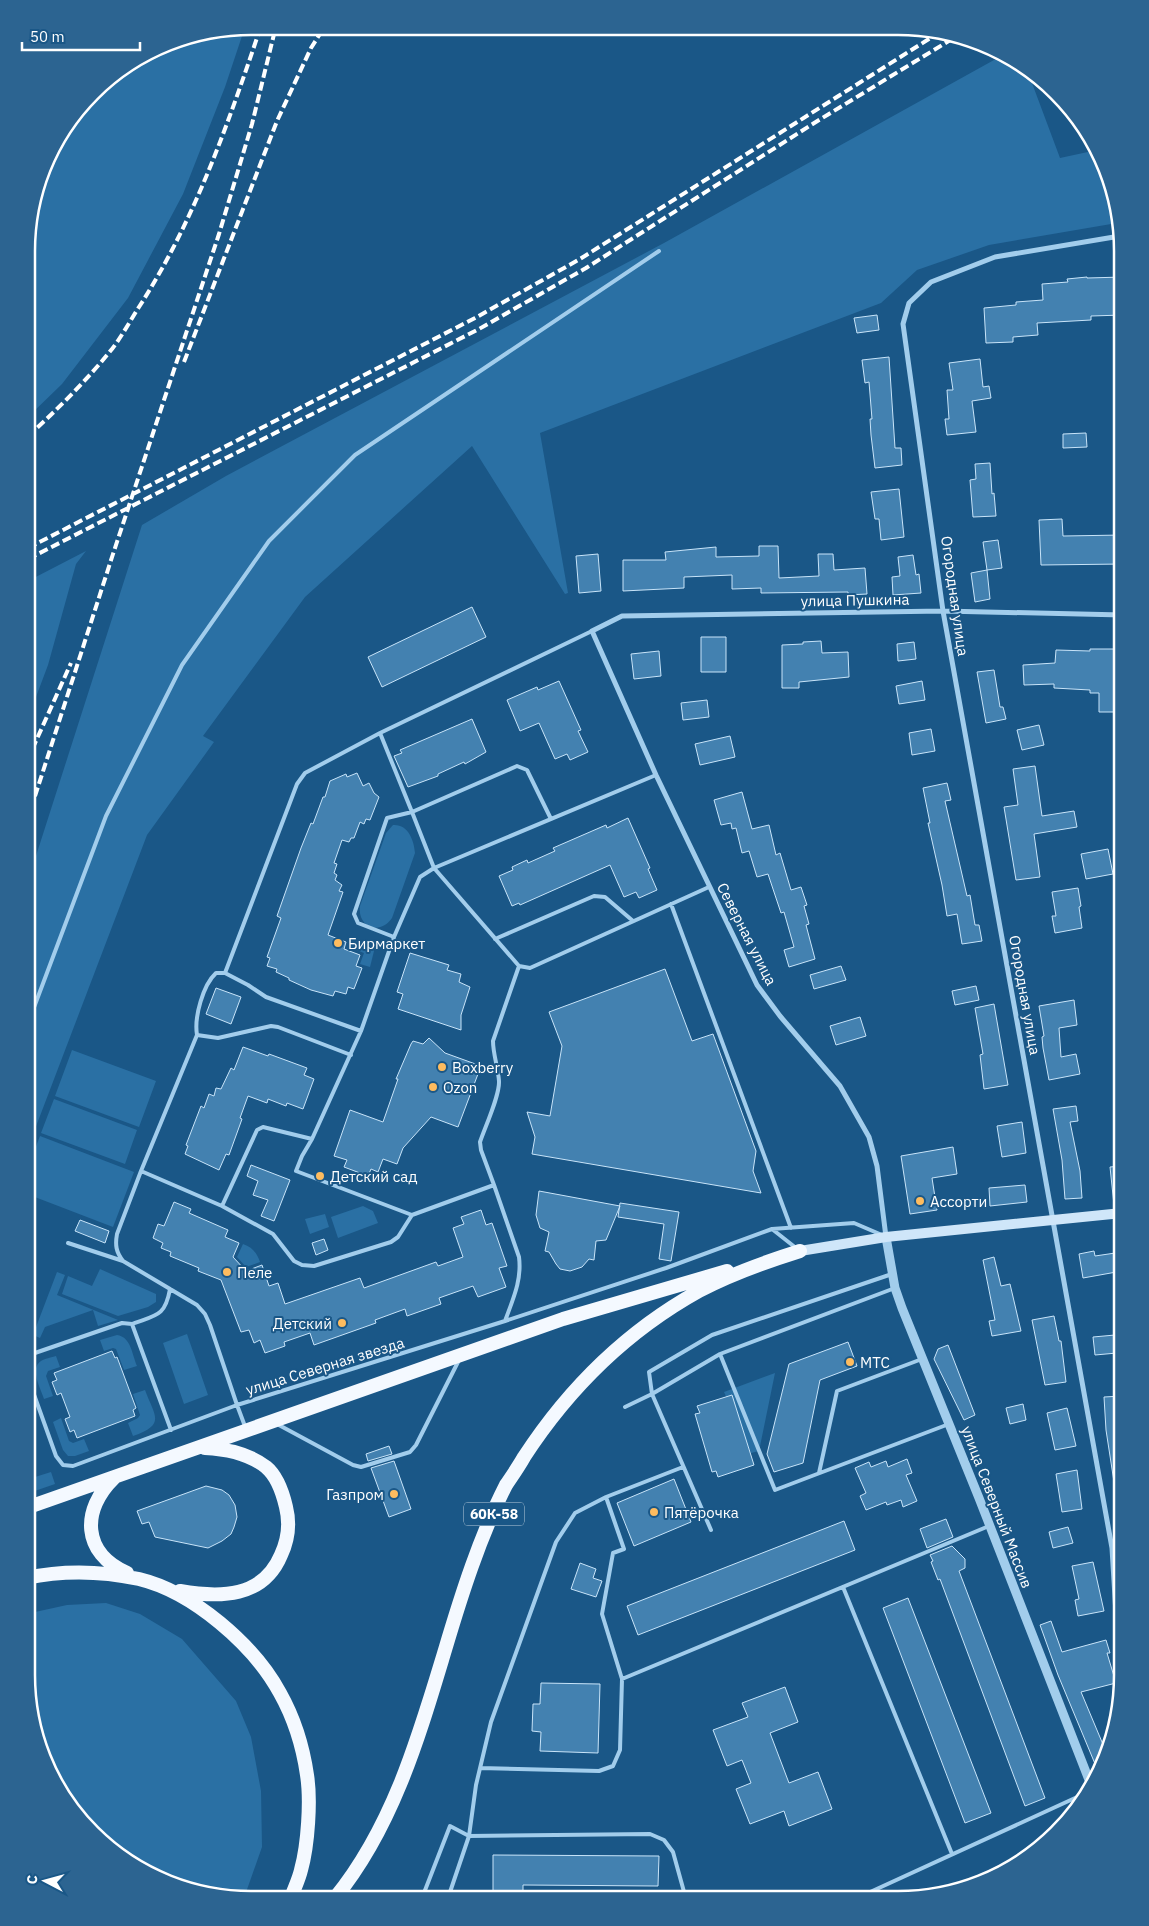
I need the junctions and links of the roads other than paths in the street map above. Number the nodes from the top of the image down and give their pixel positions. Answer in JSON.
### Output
{"nodes":[{"id":1,"x":1114,"y":237,"type":"edge"},
{"id":2,"x":659,"y":251,"type":"dead end"},
{"id":3,"x":942,"y":611,"type":"junction"},
{"id":4,"x":1114,"y":615,"type":"edge"},
{"id":5,"x":592,"y":631,"type":"junction"},
{"id":6,"x":380,"y":733,"type":"junction"},
{"id":7,"x":656,"y":775,"type":"junction"},
{"id":8,"x":412,"y":812,"type":"junction"},
{"id":9,"x":551,"y":819,"type":"junction"},
{"id":10,"x":434,"y":868,"type":"junction"},
{"id":11,"x":709,"y":887,"type":"junction"},
{"id":12,"x":671,"y":904,"type":"junction"},
{"id":13,"x":633,"y":921,"type":"junction"},
{"id":14,"x":394,"y":937,"type":"junction"},
{"id":15,"x":495,"y":939,"type":"junction"},
{"id":16,"x":519,"y":966,"type":"junction"},
{"id":17,"x":224,"y":973,"type":"junction"},
{"id":18,"x":35,"y":1005,"type":"edge"},
{"id":19,"x":361,"y":1031,"type":"junction"},
{"id":20,"x":197,"y":1035,"type":"junction"},
{"id":21,"x":351,"y":1055,"type":"junction"},
{"id":22,"x":312,"y":1139,"type":"junction"},
{"id":23,"x":141,"y":1171,"type":"junction"},
{"id":24,"x":494,"y":1185,"type":"junction"},
{"id":25,"x":222,"y":1206,"type":"junction"},
{"id":26,"x":1114,"y":1214,"type":"edge"},
{"id":27,"x":412,"y":1215,"type":"junction"},
{"id":28,"x":1053,"y":1220,"type":"junction"},
{"id":29,"x":791,"y":1228,"type":"junction"},
{"id":30,"x":772,"y":1229,"type":"junction"},
{"id":31,"x":886,"y":1237,"type":"junction"},
{"id":32,"x":68,"y":1243,"type":"dead end"},
{"id":33,"x":800,"y":1251,"type":"junction"},
{"id":34,"x":123,"y":1262,"type":"junction"},
{"id":35,"x":892,"y":1274,"type":"junction"},
{"id":36,"x":895,"y":1288,"type":"junction"},
{"id":37,"x":170,"y":1289,"type":"junction"},
{"id":38,"x":505,"y":1321,"type":"junction"},
{"id":39,"x":132,"y":1324,"type":"junction"},
{"id":40,"x":35,"y":1353,"type":"edge"},
{"id":41,"x":720,"y":1354,"type":"junction"},
{"id":42,"x":462,"y":1356,"type":"junction"},
{"id":43,"x":923,"y":1359,"type":"junction"},
{"id":44,"x":652,"y":1394,"type":"junction"},
{"id":45,"x":35,"y":1397,"type":"edge"},
{"id":46,"x":237,"y":1405,"type":"junction"},
{"id":47,"x":625,"y":1407,"type":"dead end"},
{"id":48,"x":273,"y":1422,"type":"junction"},
{"id":49,"x":949,"y":1424,"type":"junction"},
{"id":50,"x":171,"y":1430,"type":"junction"},
{"id":51,"x":246,"y":1431,"type":"junction"},
{"id":52,"x":200,"y":1447,"type":"junction"},
{"id":53,"x":683,"y":1467,"type":"junction"},
{"id":54,"x":819,"y":1473,"type":"junction"},
{"id":55,"x":115,"y":1478,"type":"junction"},
{"id":56,"x":606,"y":1498,"type":"junction"},
{"id":57,"x":35,"y":1504,"type":"edge"},
{"id":58,"x":990,"y":1526,"type":"junction"},
{"id":59,"x":711,"y":1530,"type":"dead end"},
{"id":60,"x":35,"y":1576,"type":"edge"},
{"id":61,"x":141,"y":1580,"type":"junction"},
{"id":62,"x":1114,"y":1581,"type":"edge"},
{"id":63,"x":843,"y":1586,"type":"junction"},
{"id":64,"x":167,"y":1589,"type":"junction"},
{"id":65,"x":622,"y":1679,"type":"junction"},
{"id":66,"x":480,"y":1768,"type":"junction"},
{"id":67,"x":1088,"y":1778,"type":"edge"},
{"id":68,"x":1076,"y":1797,"type":"edge"},
{"id":69,"x":469,"y":1836,"type":"junction"},
{"id":70,"x":952,"y":1854,"type":"junction"},
{"id":71,"x":294,"y":1891,"type":"edge"},
{"id":72,"x":340,"y":1891,"type":"edge"},
{"id":73,"x":425,"y":1891,"type":"edge"},
{"id":74,"x":450,"y":1891,"type":"edge"},
{"id":75,"x":684,"y":1891,"type":"edge"},
{"id":76,"x":872,"y":1891,"type":"edge"}],
"edges":[{"from":1,"to":3,"type":"street","name":"Огородная улица"},
{"from":2,"to":18,"type":"lane"},
{"from":3,"to":4,"type":"street","name":"улица Пушкина"},
{"from":3,"to":5,"type":"street","name":"улица Пушкина"},
{"from":3,"to":28,"type":"street","name":"Огородная улица"},
{"from":5,"to":6,"type":"lane"},
{"from":5,"to":7,"type":"street","name":"Северная улица"},
{"from":6,"to":8,"type":"lane"},
{"from":6,"to":17,"type":"lane"},
{"from":7,"to":9,"type":"lane"},
{"from":7,"to":11,"type":"street","name":"Северная улица"},
{"from":8,"to":9,"type":"lane"},
{"from":8,"to":10,"type":"lane"},
{"from":8,"to":14,"type":"lane"},
{"from":9,"to":10,"type":"lane"},
{"from":10,"to":14,"type":"lane"},
{"from":10,"to":15,"type":"lane"},
{"from":11,"to":12,"type":"lane"},
{"from":11,"to":31,"type":"street","name":"Северная улица"},
{"from":12,"to":13,"type":"lane"},
{"from":12,"to":29,"type":"lane"},
{"from":13,"to":15,"type":"lane"},
{"from":13,"to":16,"type":"lane"},
{"from":14,"to":19,"type":"lane"},
{"from":15,"to":16,"type":"lane"},
{"from":16,"to":24,"type":"lane"},
{"from":17,"to":19,"type":"lane"},
{"from":17,"to":20,"type":"lane"},
{"from":19,"to":21,"type":"lane"},
{"from":20,"to":21,"type":"lane"},
{"from":20,"to":23,"type":"lane"},
{"from":21,"to":22,"type":"lane"},
{"from":22,"to":25,"type":"lane"},
{"from":22,"to":27,"type":"lane"},
{"from":23,"to":25,"type":"lane"},
{"from":23,"to":34,"type":"lane"},
{"from":24,"to":27,"type":"lane"},
{"from":24,"to":38,"type":"lane"},
{"from":25,"to":27,"type":"lane"},
{"from":26,"to":28,"type":"main road"},
{"from":28,"to":31,"type":"main road"},
{"from":28,"to":62,"type":"street","name":"Огородная улица"},
{"from":29,"to":30,"type":"lane","name":"улица Северная звезда"},
{"from":29,"to":31,"type":"lane","name":"улица Северная звезда"},
{"from":30,"to":33,"type":"lane"},
{"from":30,"to":38,"type":"lane","name":"улица Северная звезда"},
{"from":31,"to":33,"type":"main road"},
{"from":31,"to":35,"type":"street","name":"улица Северный Массив"},
{"from":32,"to":34,"type":"lane","name":"улица Северная звезда"},
{"from":33,"to":42,"type":"highway"},
{"from":33,"to":72,"type":"highway","number":"60К-58"},
{"from":34,"to":37,"type":"lane","name":"улица Северная звезда"},
{"from":35,"to":36,"type":"street","name":"улица Северный Массив"},
{"from":35,"to":44,"type":"lane"},
{"from":36,"to":41,"type":"lane"},
{"from":36,"to":43,"type":"street","name":"улица Северный Массив"},
{"from":37,"to":39,"type":"lane"},
{"from":37,"to":46,"type":"lane","name":"улица Северная звезда"},
{"from":38,"to":46,"type":"lane","name":"улица Северная звезда"},
{"from":39,"to":40,"type":"lane"},
{"from":39,"to":50,"type":"lane"},
{"from":41,"to":44,"type":"lane"},
{"from":41,"to":54,"type":"lane"},
{"from":42,"to":48,"type":"highway"},
{"from":42,"to":48,"type":"lane"},
{"from":43,"to":49,"type":"street","name":"улица Северный Массив"},
{"from":43,"to":54,"type":"lane"},
{"from":44,"to":47,"type":"lane"},
{"from":44,"to":53,"type":"lane"},
{"from":45,"to":50,"type":"lane"},
{"from":46,"to":50,"type":"lane"},
{"from":46,"to":51,"type":"lane"},
{"from":48,"to":51,"type":"highway"},
{"from":49,"to":54,"type":"lane"},
{"from":49,"to":58,"type":"street","name":"улица Северный Массив"},
{"from":51,"to":52,"type":"highway"},
{"from":52,"to":55,"type":"highway"},
{"from":52,"to":64,"type":"highway"},
{"from":53,"to":56,"type":"lane"},
{"from":53,"to":59,"type":"lane"},
{"from":55,"to":57,"type":"highway"},
{"from":55,"to":61,"type":"highway"},
{"from":56,"to":65,"type":"lane"},
{"from":56,"to":66,"type":"lane"},
{"from":58,"to":63,"type":"lane"},
{"from":58,"to":67,"type":"street","name":"улица Северный Массив"},
{"from":60,"to":61,"type":"highway"},
{"from":61,"to":64,"type":"highway"},
{"from":63,"to":65,"type":"lane"},
{"from":63,"to":70,"type":"lane"},
{"from":64,"to":71,"type":"highway"},
{"from":65,"to":66,"type":"lane"},
{"from":66,"to":69,"type":"lane"},
{"from":68,"to":70,"type":"lane"},
{"from":69,"to":73,"type":"lane"},
{"from":69,"to":74,"type":"lane"},
{"from":69,"to":75,"type":"lane"},
{"from":70,"to":76,"type":"lane"}]}
